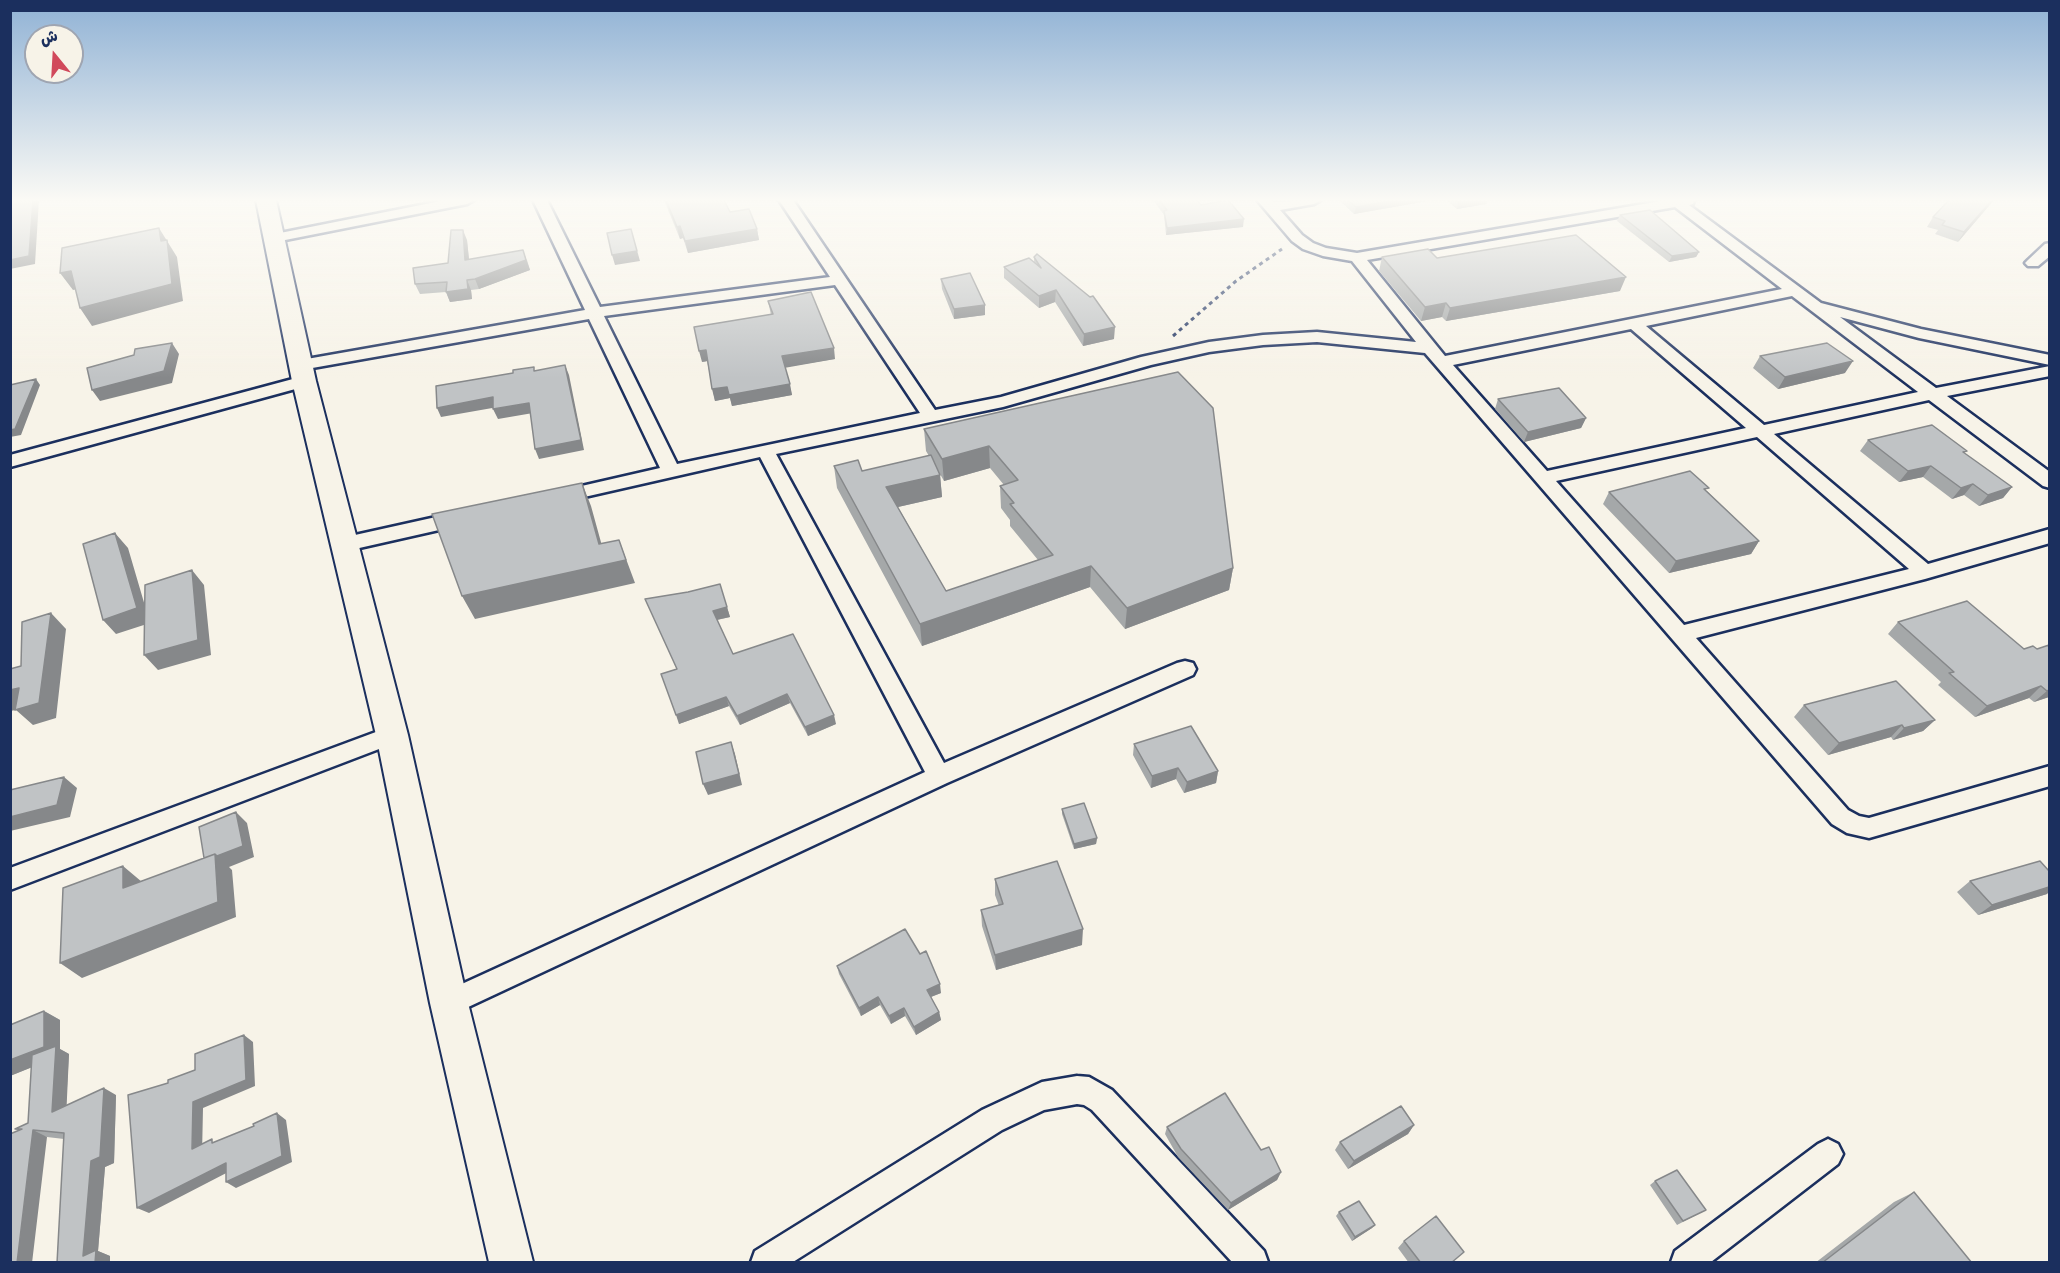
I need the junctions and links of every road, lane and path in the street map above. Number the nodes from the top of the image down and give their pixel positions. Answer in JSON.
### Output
{"nodes":[{"id":1,"x":279,"y":259,"type":"edge"},
{"id":2,"x":568,"y":259,"type":"edge"},
{"id":3,"x":826,"y":259,"type":"edge"},
{"id":4,"x":1267,"y":259,"type":"edge"},
{"id":5,"x":1359,"y":259,"type":"edge"},
{"id":6,"x":1755,"y":259,"type":"edge"},
{"id":7,"x":2037,"y":259,"type":"edge"},
{"id":8,"x":2033,"y":263,"type":"dead end"},
{"id":9,"x":839,"y":279,"type":"junction"},
{"id":10,"x":1794,"y":291,"type":"junction"},
{"id":11,"x":1813,"y":304,"type":"junction"},
{"id":12,"x":594,"y":313,"type":"junction"},
{"id":13,"x":1635,"y":324,"type":"junction"},
{"id":14,"x":1436,"y":356,"type":"junction"},
{"id":15,"x":2049,"y":360,"type":"edge"},
{"id":16,"x":1147,"y":361,"type":"junction"},
{"id":17,"x":2049,"y":371,"type":"edge"},
{"id":18,"x":303,"y":373,"type":"junction"},
{"id":19,"x":1932,"y":394,"type":"junction"},
{"id":20,"x":932,"y":418,"type":"junction"},
{"id":21,"x":1758,"y":432,"type":"junction"},
{"id":22,"x":765,"y":450,"type":"junction"},
{"id":23,"x":10,"y":460,"type":"edge"},
{"id":24,"x":671,"y":471,"type":"junction"},
{"id":25,"x":1542,"y":478,"type":"junction"},
{"id":26,"x":2049,"y":482,"type":"edge"},
{"id":27,"x":544,"y":500,"type":"edge"},
{"id":28,"x":486,"y":513,"type":"edge"},
{"id":29,"x":2049,"y":536,"type":"edge"},
{"id":30,"x":346,"y":544,"type":"junction"},
{"id":31,"x":1924,"y":572,"type":"junction"},
{"id":32,"x":1681,"y":634,"type":"junction"},
{"id":33,"x":1185,"y":669,"type":"dead end"},
{"id":34,"x":392,"y":735,"type":"junction"},
{"id":35,"x":939,"y":776,"type":"junction"},
{"id":36,"x":2049,"y":776,"type":"edge"},
{"id":37,"x":10,"y":879,"type":"edge"},
{"id":38,"x":449,"y":1003,"type":"junction"},
{"id":39,"x":1828,"y":1154,"type":"dead end"},
{"id":40,"x":511,"y":1263,"type":"edge"},
{"id":41,"x":766,"y":1263,"type":"edge"},
{"id":42,"x":1253,"y":1263,"type":"edge"},
{"id":43,"x":1686,"y":1263,"type":"edge"}],
"edges":[{"from":1,"to":18,"type":"main road"},
{"from":2,"to":12,"type":"street"},
{"from":3,"to":9,"type":"street"},
{"from":4,"to":16,"type":"path"},
{"from":5,"to":14,"type":"street"},
{"from":6,"to":10,"type":"street"},
{"from":7,"to":8,"type":"street"},
{"from":9,"to":12,"type":"street"},
{"from":9,"to":20,"type":"street"},
{"from":10,"to":11,"type":"street"},
{"from":10,"to":13,"type":"street"},
{"from":11,"to":15,"type":"street"},
{"from":11,"to":19,"type":"street"},
{"from":12,"to":18,"type":"street"},
{"from":12,"to":24,"type":"street"},
{"from":13,"to":14,"type":"street"},
{"from":13,"to":21,"type":"street"},
{"from":14,"to":16,"type":"street"},
{"from":14,"to":25,"type":"street"},
{"from":16,"to":20,"type":"street"},
{"from":17,"to":19,"type":"street"},
{"from":18,"to":23,"type":"street"},
{"from":18,"to":30,"type":"main road"},
{"from":19,"to":21,"type":"street"},
{"from":19,"to":26,"type":"street"},
{"from":20,"to":22,"type":"street"},
{"from":21,"to":25,"type":"street"},
{"from":21,"to":31,"type":"street"},
{"from":22,"to":24,"type":"street"},
{"from":22,"to":35,"type":"street"},
{"from":24,"to":27,"type":"street"},
{"from":25,"to":32,"type":"street"},
{"from":28,"to":30,"type":"street"},
{"from":29,"to":31,"type":"street"},
{"from":30,"to":34,"type":"main road"},
{"from":31,"to":32,"type":"street"},
{"from":32,"to":36,"type":"street"},
{"from":33,"to":35,"type":"street"},
{"from":34,"to":37,"type":"street"},
{"from":34,"to":38,"type":"main road"},
{"from":35,"to":38,"type":"street"},
{"from":38,"to":40,"type":"main road"},
{"from":39,"to":43,"type":"street"},
{"from":41,"to":42,"type":"street"}]}
